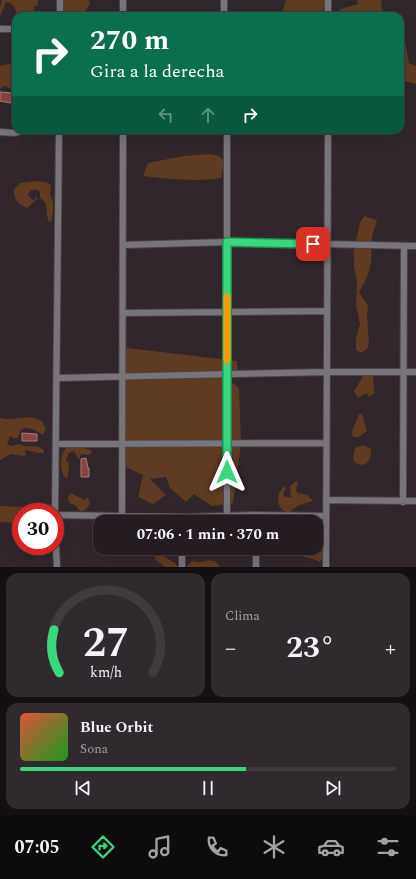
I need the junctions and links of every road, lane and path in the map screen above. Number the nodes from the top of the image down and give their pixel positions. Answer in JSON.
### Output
{"nodes":[{"id":1,"x":60,"y":0,"type":"edge"},
{"id":2,"x":123,"y":0,"type":"edge"},
{"id":3,"x":224,"y":0,"type":"edge"},
{"id":4,"x":328,"y":0,"type":"edge"},
{"id":5,"x":60,"y":12,"type":"edge"},
{"id":6,"x":123,"y":12,"type":"edge"},
{"id":7,"x":224,"y":12,"type":"edge"},
{"id":8,"x":328,"y":12,"type":"edge"},
{"id":9,"x":0,"y":29,"type":"edge"},
{"id":10,"x":12,"y":29,"type":"edge"},
{"id":11,"x":0,"y":132,"type":"edge"},
{"id":12,"x":12,"y":133,"type":"edge"},
{"id":13,"x":59,"y":134,"type":"edge"},
{"id":14,"x":123,"y":134,"type":"edge"},
{"id":15,"x":227,"y":134,"type":"edge"},
{"id":16,"x":328,"y":134,"type":"edge"},
{"id":17,"x":227,"y":242,"type":"junction"},
{"id":18,"x":123,"y":245,"type":"junction"},
{"id":19,"x":327,"y":245,"type":"junction"},
{"id":20,"x":416,"y":246,"type":"edge"},
{"id":21,"x":404,"y":247,"type":"junction"},
{"id":22,"x":327,"y":311,"type":"junction"},
{"id":23,"x":123,"y":312,"type":"junction"},
{"id":24,"x":227,"y":312,"type":"junction"},
{"id":25,"x":326,"y":372,"type":"junction"},
{"id":26,"x":402,"y":372,"type":"junction"},
{"id":27,"x":416,"y":372,"type":"edge"},
{"id":28,"x":227,"y":374,"type":"junction"},
{"id":29,"x":122,"y":377,"type":"junction"},
{"id":30,"x":57,"y":378,"type":"junction"},
{"id":31,"x":227,"y":443,"type":"junction"},
{"id":32,"x":326,"y":443,"type":"junction"},
{"id":33,"x":56,"y":444,"type":"junction"},
{"id":34,"x":122,"y":444,"type":"junction"},
{"id":35,"x":326,"y":500,"type":"junction"},
{"id":36,"x":416,"y":501,"type":"edge"},
{"id":37,"x":402,"y":502,"type":"junction"},
{"id":38,"x":55,"y":503,"type":"edge"},
{"id":39,"x":64,"y":513,"type":"edge"},
{"id":40,"x":100,"y":515,"type":"edge"},
{"id":41,"x":122,"y":515,"type":"edge"},
{"id":42,"x":227,"y":515,"type":"edge"},
{"id":43,"x":323,"y":516,"type":"edge"},
{"id":44,"x":326,"y":516,"type":"junction"},
{"id":45,"x":56,"y":555,"type":"edge"},
{"id":46,"x":182,"y":555,"type":"edge"},
{"id":47,"x":256,"y":555,"type":"edge"},
{"id":48,"x":57,"y":567,"type":"edge"},
{"id":49,"x":182,"y":567,"type":"edge"},
{"id":50,"x":256,"y":567,"type":"edge"},
{"id":51,"x":326,"y":567,"type":"edge"}],
"edges":[{"from":1,"to":5,"type":"street"},
{"from":2,"to":6,"type":"street"},
{"from":3,"to":7,"type":"street"},
{"from":4,"to":8,"type":"street"},
{"from":9,"to":10,"type":"street"},
{"from":11,"to":12,"type":"street"},
{"from":13,"to":30,"type":"street"},
{"from":14,"to":18,"type":"street"},
{"from":15,"to":17,"type":"street"},
{"from":16,"to":19,"type":"street"},
{"from":17,"to":18,"type":"street"},
{"from":17,"to":19,"type":"street"},
{"from":17,"to":24,"type":"street"},
{"from":18,"to":23,"type":"street"},
{"from":19,"to":21,"type":"street"},
{"from":19,"to":22,"type":"street"},
{"from":20,"to":21,"type":"street"},
{"from":21,"to":26,"type":"street"},
{"from":22,"to":24,"type":"street"},
{"from":22,"to":25,"type":"street"},
{"from":23,"to":24,"type":"street"},
{"from":23,"to":29,"type":"street"},
{"from":24,"to":28,"type":"street"},
{"from":25,"to":26,"type":"street"},
{"from":25,"to":28,"type":"street"},
{"from":25,"to":32,"type":"street"},
{"from":26,"to":27,"type":"street"},
{"from":26,"to":37,"type":"street"},
{"from":28,"to":29,"type":"street"},
{"from":28,"to":31,"type":"street"},
{"from":29,"to":30,"type":"street"},
{"from":29,"to":34,"type":"street"},
{"from":30,"to":33,"type":"street"},
{"from":31,"to":32,"type":"street"},
{"from":31,"to":34,"type":"street"},
{"from":31,"to":42,"type":"street"},
{"from":32,"to":35,"type":"street"},
{"from":33,"to":34,"type":"street"},
{"from":33,"to":38,"type":"street"},
{"from":34,"to":41,"type":"street"},
{"from":35,"to":37,"type":"street"},
{"from":35,"to":44,"type":"street"},
{"from":36,"to":37,"type":"street"},
{"from":39,"to":40,"type":"street"},
{"from":43,"to":44,"type":"street"},
{"from":44,"to":51,"type":"street"},
{"from":45,"to":48,"type":"street"},
{"from":46,"to":49,"type":"street"},
{"from":47,"to":50,"type":"street"}]}
